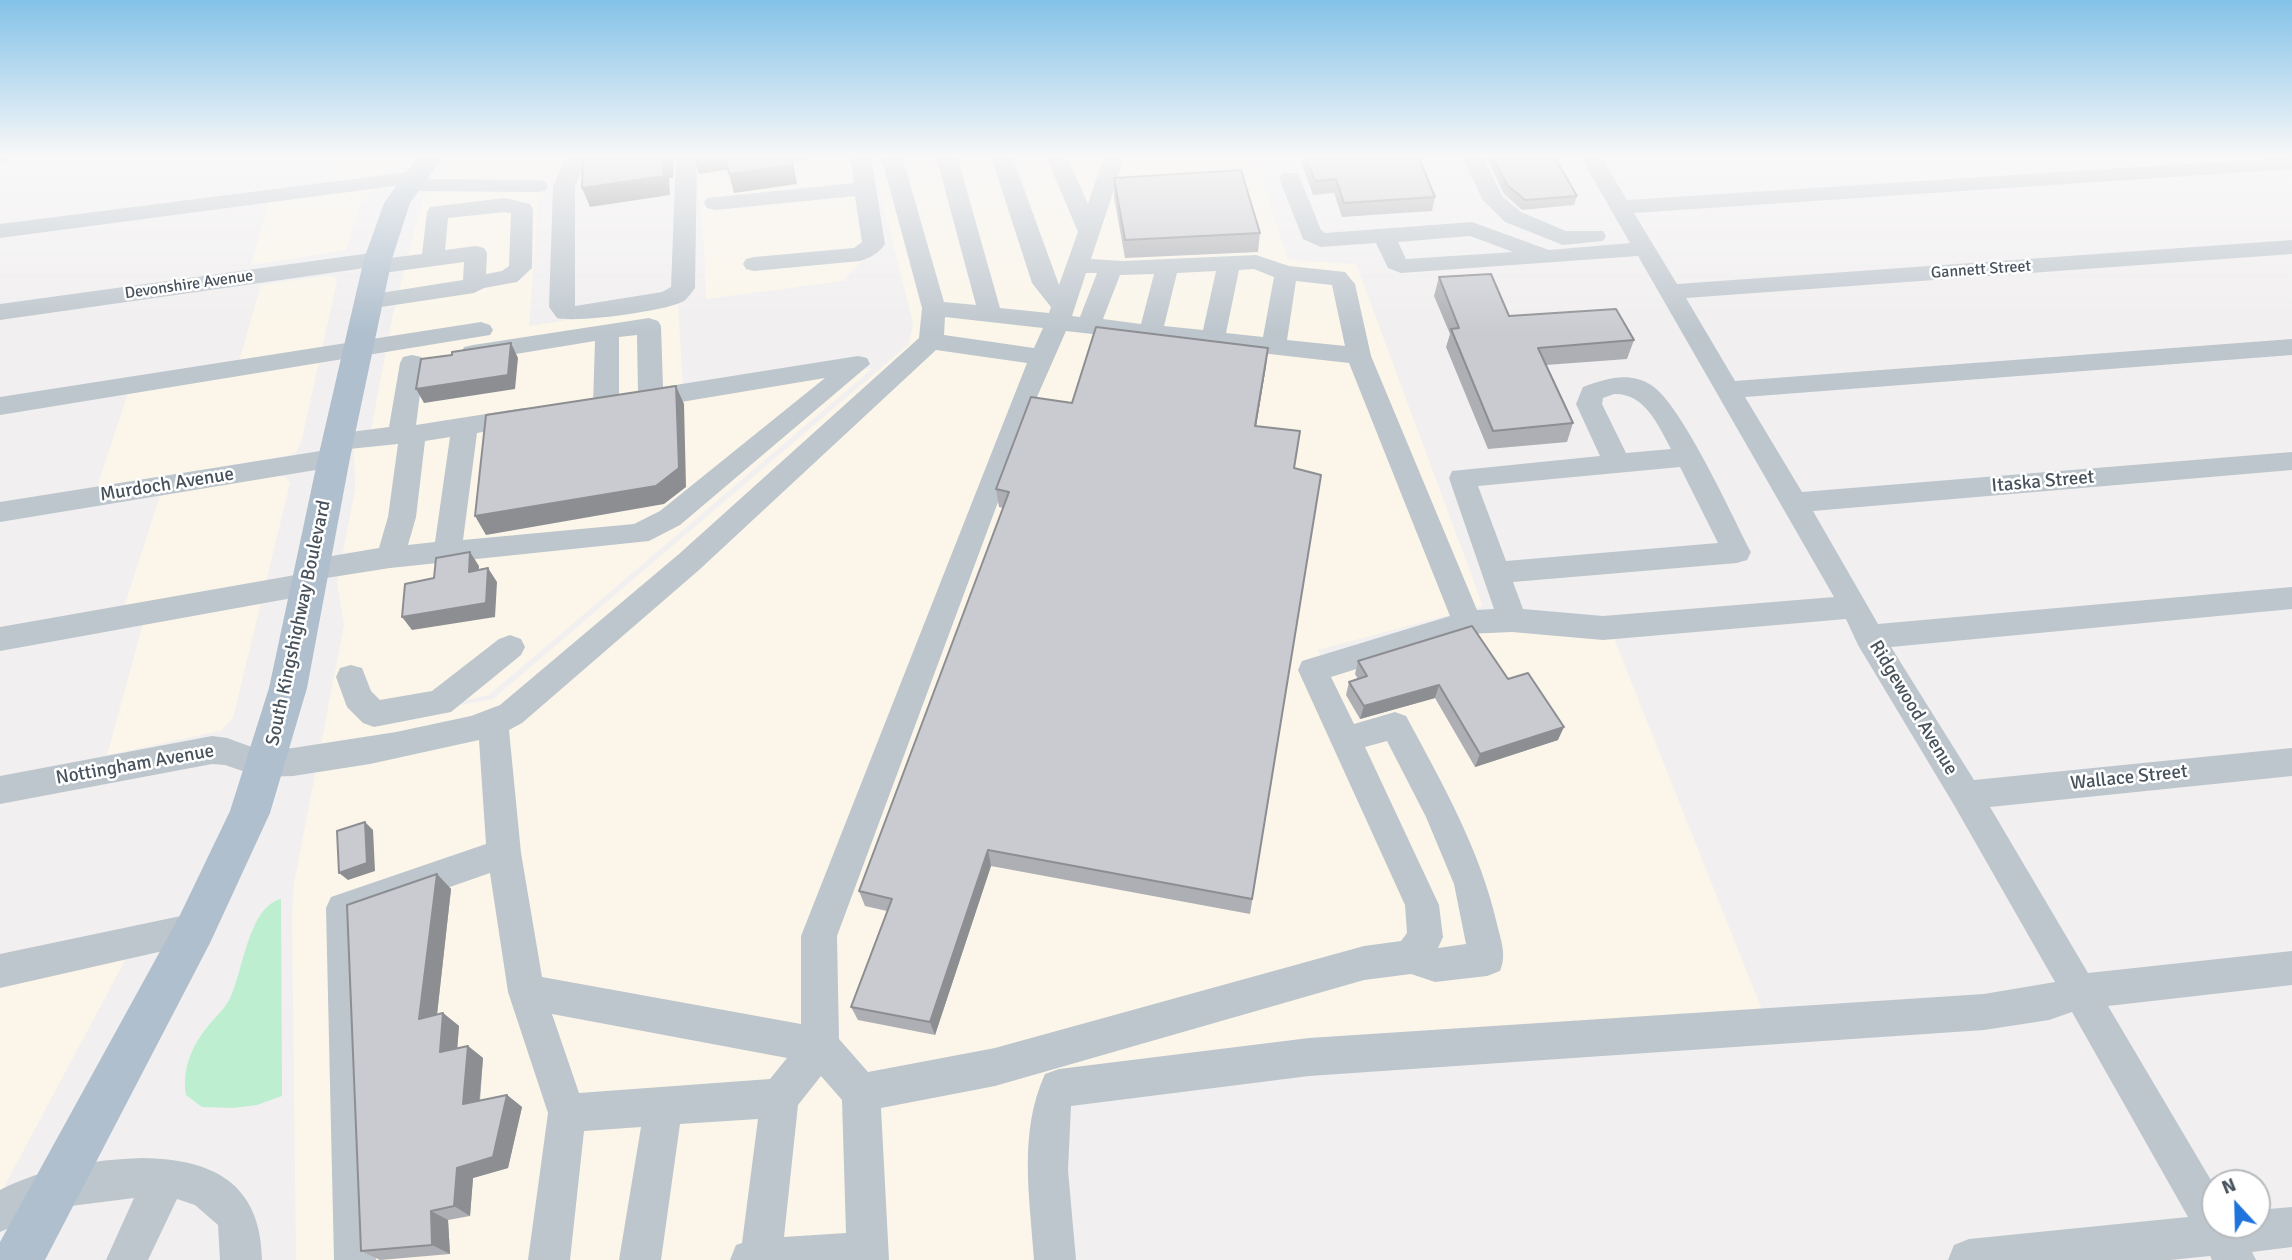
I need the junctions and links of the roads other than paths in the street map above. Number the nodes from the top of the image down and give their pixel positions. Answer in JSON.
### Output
{"nodes":[{"id":1,"x":117,"y":215,"type":"edge"},
{"id":2,"x":393,"y":215,"type":"edge"},
{"id":3,"x":438,"y":215,"type":"edge"},
{"id":4,"x":522,"y":215,"type":"edge"},
{"id":5,"x":563,"y":215,"type":"edge"},
{"id":6,"x":685,"y":215,"type":"edge"},
{"id":7,"x":870,"y":215,"type":"edge"},
{"id":8,"x":910,"y":215,"type":"edge"},
{"id":9,"x":962,"y":215,"type":"edge"},
{"id":10,"x":1021,"y":215,"type":"edge"},
{"id":11,"x":1082,"y":215,"type":"edge"},
{"id":12,"x":1095,"y":215,"type":"edge"},
{"id":13,"x":1304,"y":215,"type":"edge"},
{"id":14,"x":1510,"y":215,"type":"edge"},
{"id":15,"x":1625,"y":215,"type":"edge"},
{"id":16,"x":1780,"y":215,"type":"edge"},
{"id":17,"x":1634,"y":230,"type":"junction"},
{"id":18,"x":0,"y":231,"type":"edge"},
{"id":19,"x":1089,"y":232,"type":"junction"},
{"id":20,"x":1384,"y":236,"type":"junction"},
{"id":21,"x":2292,"y":247,"type":"edge"},
{"id":22,"x":1547,"y":257,"type":"junction"},
{"id":23,"x":433,"y":259,"type":"junction"},
{"id":24,"x":377,"y":263,"type":"junction"},
{"id":25,"x":1229,"y":263,"type":"junction"},
{"id":26,"x":754,"y":264,"type":"dead end"},
{"id":27,"x":1077,"y":265,"type":"junction"},
{"id":28,"x":1167,"y":266,"type":"junction"},
{"id":29,"x":1111,"y":267,"type":"junction"},
{"id":30,"x":1286,"y":272,"type":"junction"},
{"id":31,"x":474,"y":283,"type":"junction"},
{"id":32,"x":1671,"y":292,"type":"junction"},
{"id":33,"x":368,"y":302,"type":"junction"},
{"id":34,"x":934,"y":309,"type":"junction"},
{"id":35,"x":0,"y":312,"type":"edge"},
{"id":36,"x":1060,"y":313,"type":"junction"},
{"id":37,"x":989,"y":314,"type":"junction"},
{"id":38,"x":1089,"y":324,"type":"junction"},
{"id":39,"x":481,"y":330,"type":"dead end"},
{"id":40,"x":607,"y":331,"type":"junction"},
{"id":41,"x":1151,"y":332,"type":"junction"},
{"id":42,"x":1213,"y":339,"type":"junction"},
{"id":43,"x":932,"y":341,"type":"junction"},
{"id":44,"x":1274,"y":346,"type":"junction"},
{"id":45,"x":2292,"y":347,"type":"edge"},
{"id":46,"x":1359,"y":356,"type":"junction"},
{"id":47,"x":1042,"y":357,"type":"junction"},
{"id":48,"x":355,"y":362,"type":"junction"},
{"id":49,"x":412,"y":363,"type":"junction"},
{"id":50,"x":1727,"y":390,"type":"junction"},
{"id":51,"x":651,"y":398,"type":"junction"},
{"id":52,"x":606,"y":405,"type":"junction"},
{"id":53,"x":0,"y":406,"type":"edge"},
{"id":54,"x":581,"y":409,"type":"edge"},
{"id":55,"x":542,"y":415,"type":"edge"},
{"id":56,"x":465,"y":426,"type":"junction"},
{"id":57,"x":407,"y":435,"type":"junction"},
{"id":58,"x":335,"y":450,"type":"junction"},
{"id":59,"x":1688,"y":457,"type":"junction"},
{"id":60,"x":2292,"y":461,"type":"edge"},
{"id":61,"x":1617,"y":464,"type":"junction"},
{"id":62,"x":1793,"y":503,"type":"junction"},
{"id":63,"x":0,"y":512,"type":"edge"},
{"id":64,"x":448,"y":551,"type":"junction"},
{"id":65,"x":390,"y":557,"type":"junction"},
{"id":66,"x":1495,"y":573,"type":"junction"},
{"id":67,"x":310,"y":576,"type":"junction"},
{"id":68,"x":2292,"y":598,"type":"edge"},
{"id":69,"x":1855,"y":607,"type":"junction"},
{"id":70,"x":1511,"y":620,"type":"junction"},
{"id":71,"x":1467,"y":622,"type":"junction"},
{"id":72,"x":1869,"y":637,"type":"junction"},
{"id":73,"x":0,"y":639,"type":"edge"},
{"id":74,"x":510,"y":647,"type":"dead end"},
{"id":75,"x":351,"y":677,"type":"dead end"},
{"id":76,"x":493,"y":723,"type":"junction"},
{"id":77,"x":1346,"y":740,"type":"junction"},
{"id":78,"x":2292,"y":762,"type":"edge"},
{"id":79,"x":267,"y":764,"type":"junction"},
{"id":80,"x":0,"y":790,"type":"edge"},
{"id":81,"x":1966,"y":795,"type":"junction"},
{"id":82,"x":504,"y":853,"type":"junction"},
{"id":83,"x":195,"y":929,"type":"junction"},
{"id":84,"x":1411,"y":957,"type":"junction"},
{"id":85,"x":2292,"y":968,"type":"edge"},
{"id":86,"x":0,"y":971,"type":"edge"},
{"id":87,"x":2081,"y":991,"type":"junction"},
{"id":88,"x":526,"y":992,"type":"junction"},
{"id":89,"x":820,"y":1046,"type":"junction"},
{"id":90,"x":861,"y":1093,"type":"junction"},
{"id":91,"x":780,"y":1098,"type":"junction"},
{"id":92,"x":663,"y":1107,"type":"junction"},
{"id":93,"x":567,"y":1113,"type":"junction"},
{"id":94,"x":164,"y":1179,"type":"junction"},
{"id":95,"x":58,"y":1187,"type":"junction"},
{"id":96,"x":0,"y":1212,"type":"edge"},
{"id":97,"x":2292,"y":1227,"type":"edge"},
{"id":98,"x":2228,"y":1248,"type":"edge"},
{"id":99,"x":868,"y":1256,"type":"edge"},
{"id":100,"x":761,"y":1259,"type":"edge"},
{"id":101,"x":18,"y":1260,"type":"edge"},
{"id":102,"x":127,"y":1260,"type":"edge"},
{"id":103,"x":241,"y":1260,"type":"edge"},
{"id":104,"x":355,"y":1260,"type":"edge"},
{"id":105,"x":549,"y":1260,"type":"edge"},
{"id":106,"x":640,"y":1260,"type":"edge"},
{"id":107,"x":751,"y":1260,"type":"edge"},
{"id":108,"x":1055,"y":1260,"type":"edge"},
{"id":109,"x":1969,"y":1260,"type":"edge"}],
"edges":[{"from":1,"to":18,"type":"street"},
{"from":2,"to":24,"type":"main road","name":"South Kingshighway Boulevard"},
{"from":3,"to":23,"type":"street"},
{"from":4,"to":31,"type":"street"},
{"from":5,"to":6,"type":"street"},
{"from":7,"to":26,"type":"street"},
{"from":8,"to":34,"type":"street"},
{"from":9,"to":37,"type":"street"},
{"from":10,"to":36,"type":"street"},
{"from":11,"to":19,"type":"street"},
{"from":12,"to":19,"type":"street"},
{"from":13,"to":20,"type":"street"},
{"from":14,"to":17,"type":"street"},
{"from":15,"to":17,"type":"street","name":"Ridgewood Avenue"},
{"from":16,"to":17,"type":"street"},
{"from":17,"to":22,"type":"street"},
{"from":17,"to":32,"type":"street","name":"Ridgewood Avenue"},
{"from":19,"to":27,"type":"street"},
{"from":20,"to":22,"type":"street"},
{"from":20,"to":22,"type":"street"},
{"from":21,"to":32,"type":"street","name":"Gannett Street"},
{"from":23,"to":24,"type":"street","name":"Devonshire Avenue"},
{"from":23,"to":31,"type":"street","name":"Devonshire Avenue"},
{"from":24,"to":33,"type":"main road","name":"South Kingshighway Boulevard"},
{"from":24,"to":35,"type":"street","name":"Devonshire Avenue"},
{"from":25,"to":28,"type":"street"},
{"from":25,"to":30,"type":"street"},
{"from":25,"to":42,"type":"street"},
{"from":27,"to":29,"type":"street"},
{"from":27,"to":36,"type":"street"},
{"from":28,"to":29,"type":"street"},
{"from":28,"to":41,"type":"street"},
{"from":29,"to":38,"type":"street"},
{"from":30,"to":44,"type":"street"},
{"from":30,"to":46,"type":"street"},
{"from":31,"to":33,"type":"street"},
{"from":32,"to":50,"type":"street","name":"Ridgewood Avenue"},
{"from":33,"to":48,"type":"main road","name":"South Kingshighway Boulevard"},
{"from":34,"to":37,"type":"street"},
{"from":34,"to":43,"type":"street"},
{"from":36,"to":37,"type":"street"},
{"from":36,"to":38,"type":"street"},
{"from":36,"to":47,"type":"street"},
{"from":38,"to":41,"type":"street"},
{"from":39,"to":48,"type":"street"},
{"from":40,"to":49,"type":"street"},
{"from":40,"to":51,"type":"street"},
{"from":40,"to":52,"type":"street"},
{"from":41,"to":42,"type":"street"},
{"from":42,"to":44,"type":"street"},
{"from":43,"to":47,"type":"street"},
{"from":43,"to":76,"type":"street"},
{"from":44,"to":46,"type":"street"},
{"from":45,"to":50,"type":"street"},
{"from":46,"to":71,"type":"street"},
{"from":47,"to":89,"type":"street"},
{"from":48,"to":49,"type":"street"},
{"from":48,"to":53,"type":"street"},
{"from":48,"to":58,"type":"main road","name":"South Kingshighway Boulevard"},
{"from":49,"to":57,"type":"street"},
{"from":50,"to":62,"type":"street","name":"Ridgewood Avenue"},
{"from":51,"to":52,"type":"street"},
{"from":51,"to":64,"type":"street"},
{"from":52,"to":54,"type":"street"},
{"from":55,"to":56,"type":"street","name":"Murdoch Avenue"},
{"from":56,"to":57,"type":"street","name":"Murdoch Avenue"},
{"from":56,"to":64,"type":"street"},
{"from":57,"to":58,"type":"street","name":"Murdoch Avenue"},
{"from":57,"to":65,"type":"street"},
{"from":58,"to":63,"type":"street","name":"Murdoch Avenue"},
{"from":58,"to":67,"type":"main road","name":"South Kingshighway Boulevard"},
{"from":59,"to":61,"type":"street"},
{"from":59,"to":61,"type":"street"},
{"from":59,"to":66,"type":"street"},
{"from":60,"to":62,"type":"street","name":"Itaska Street"},
{"from":61,"to":66,"type":"street"},
{"from":62,"to":69,"type":"street","name":"Ridgewood Avenue"},
{"from":64,"to":65,"type":"street"},
{"from":65,"to":67,"type":"street"},
{"from":66,"to":70,"type":"street"},
{"from":67,"to":73,"type":"street"},
{"from":67,"to":79,"type":"main road","name":"South Kingshighway Boulevard"},
{"from":68,"to":72,"type":"street"},
{"from":69,"to":70,"type":"street"},
{"from":69,"to":72,"type":"street","name":"Ridgewood Avenue"},
{"from":70,"to":71,"type":"street"},
{"from":71,"to":77,"type":"street"},
{"from":72,"to":81,"type":"street","name":"Ridgewood Avenue"},
{"from":74,"to":75,"type":"street"},
{"from":76,"to":79,"type":"street"},
{"from":76,"to":82,"type":"street"},
{"from":77,"to":84,"type":"street"},
{"from":77,"to":84,"type":"street"},
{"from":78,"to":81,"type":"street","name":"Wallace Street"},
{"from":79,"to":80,"type":"street","name":"Nottingham Avenue"},
{"from":79,"to":83,"type":"main road","name":"South Kingshighway Boulevard"},
{"from":81,"to":87,"type":"street","name":"Ridgewood Avenue"},
{"from":82,"to":88,"type":"street"},
{"from":82,"to":104,"type":"street"},
{"from":83,"to":86,"type":"street"},
{"from":83,"to":95,"type":"main road","name":"South Kingshighway Boulevard"},
{"from":84,"to":90,"type":"street"},
{"from":85,"to":87,"type":"street"},
{"from":87,"to":98,"type":"street","name":"Ridgewood Avenue"},
{"from":87,"to":108,"type":"street"},
{"from":88,"to":89,"type":"street"},
{"from":88,"to":93,"type":"street"},
{"from":89,"to":90,"type":"street"},
{"from":89,"to":91,"type":"street"},
{"from":90,"to":99,"type":"street"},
{"from":91,"to":92,"type":"street"},
{"from":91,"to":100,"type":"street"},
{"from":92,"to":93,"type":"street"},
{"from":92,"to":106,"type":"street"},
{"from":93,"to":105,"type":"street"},
{"from":94,"to":95,"type":"street"},
{"from":94,"to":102,"type":"street"},
{"from":94,"to":103,"type":"street"},
{"from":95,"to":96,"type":"street"},
{"from":95,"to":101,"type":"main road","name":"South Kingshighway Boulevard"},
{"from":97,"to":98,"type":"street"},
{"from":98,"to":109,"type":"street"},
{"from":99,"to":100,"type":"street"},
{"from":100,"to":107,"type":"street"}]}
